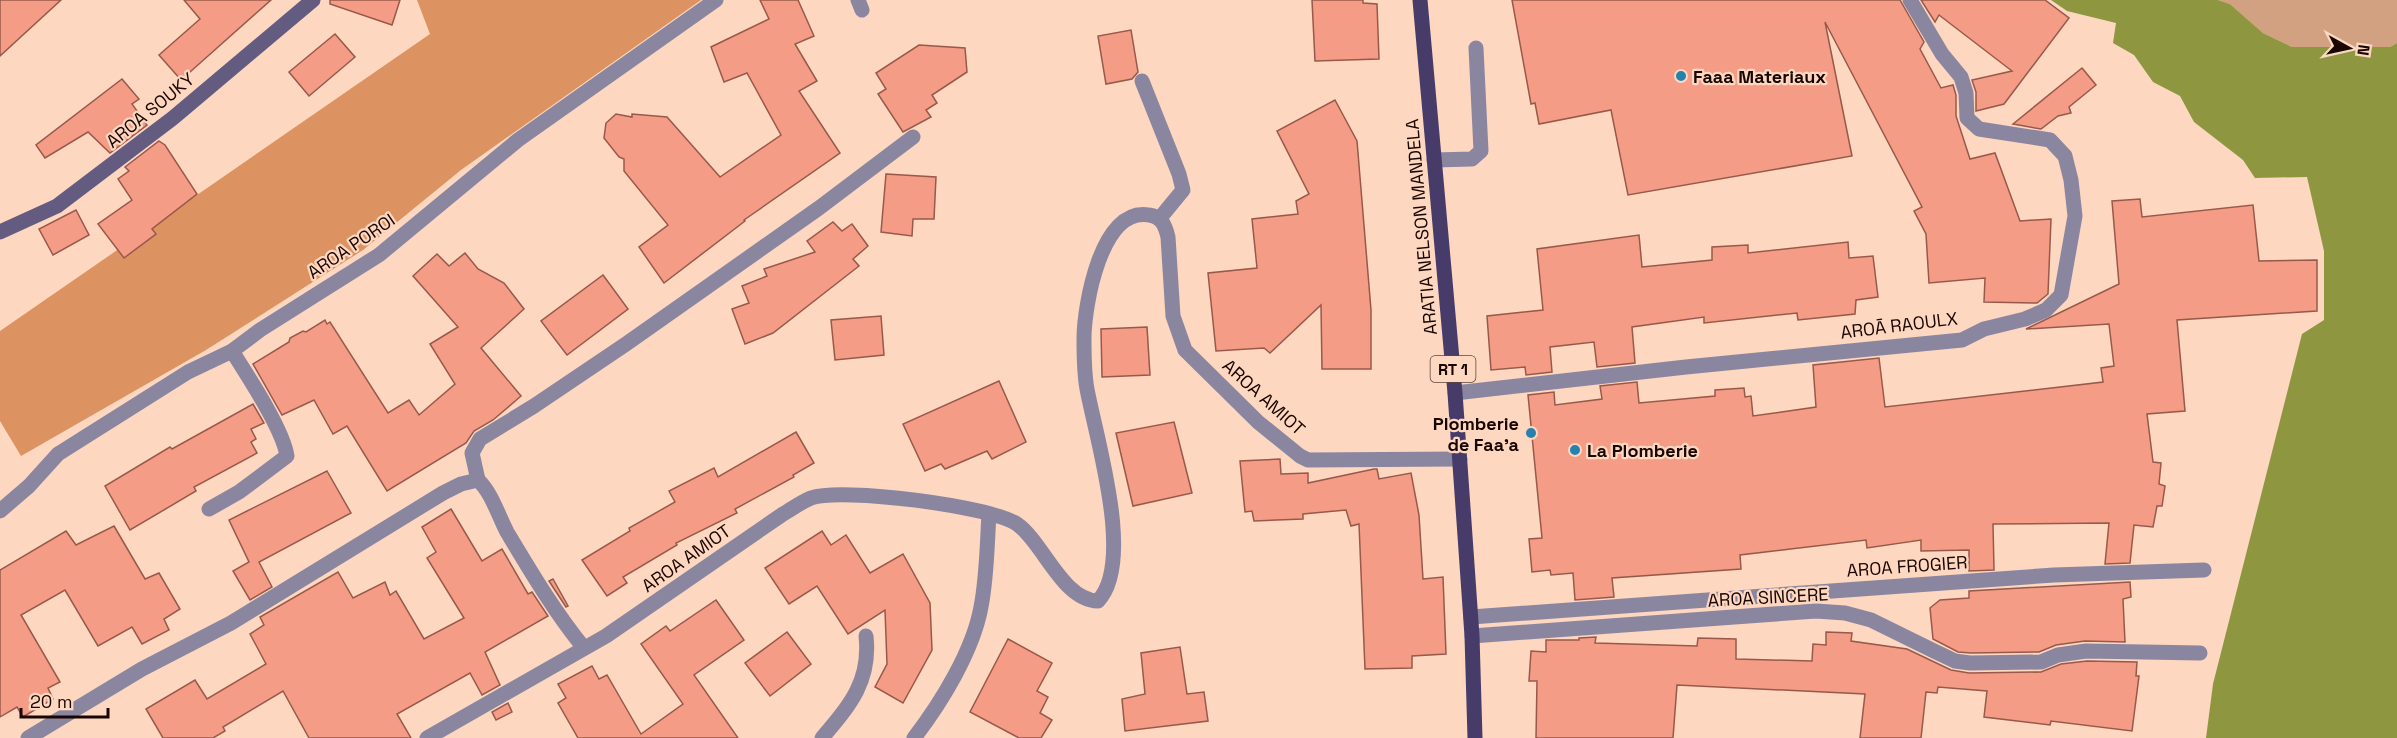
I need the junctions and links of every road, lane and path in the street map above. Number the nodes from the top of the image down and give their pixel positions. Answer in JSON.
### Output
{"nodes":[{"id":1,"x":313,"y":0,"type":"edge"},
{"id":2,"x":716,"y":0,"type":"edge"},
{"id":3,"x":1420,"y":0,"type":"edge"},
{"id":4,"x":1910,"y":0,"type":"edge"},
{"id":5,"x":1476,"y":48,"type":"dead end"},
{"id":6,"x":1142,"y":81,"type":"dead end"},
{"id":7,"x":913,"y":137,"type":"dead end"},
{"id":8,"x":1434,"y":160,"type":"junction"},
{"id":9,"x":1160,"y":218,"type":"junction"},
{"id":10,"x":0,"y":232,"type":"edge"},
{"id":11,"x":232,"y":351,"type":"junction"},
{"id":12,"x":1455,"y":393,"type":"junction"},
{"id":13,"x":1460,"y":459,"type":"junction"},
{"id":14,"x":478,"y":480,"type":"junction"},
{"id":15,"x":209,"y":509,"type":"dead end"},
{"id":16,"x":0,"y":512,"type":"edge"},
{"id":17,"x":989,"y":514,"type":"junction"},
{"id":18,"x":2204,"y":570,"type":"dead end"},
{"id":19,"x":1471,"y":617,"type":"junction"},
{"id":20,"x":866,"y":636,"type":"dead end"},
{"id":21,"x":1472,"y":636,"type":"junction"},
{"id":22,"x":584,"y":648,"type":"junction"},
{"id":23,"x":2200,"y":653,"type":"dead end"},
{"id":24,"x":28,"y":738,"type":"edge"},
{"id":25,"x":427,"y":738,"type":"edge"},
{"id":26,"x":822,"y":738,"type":"edge"},
{"id":27,"x":914,"y":738,"type":"edge"},
{"id":28,"x":1474,"y":738,"type":"edge"}],
"edges":[{"from":1,"to":10,"type":"street","name":"AROA SOUKY"},
{"from":2,"to":11,"type":"street","name":"AROA POROI"},
{"from":3,"to":8,"type":"main road","name":"ARATIA NELSON MANDELA","number":"RT 1"},
{"from":4,"to":12,"type":"street","name":"AROĀ RAOULX"},
{"from":5,"to":8,"type":"street"},
{"from":6,"to":9,"type":"street"},
{"from":7,"to":14,"type":"street"},
{"from":8,"to":12,"type":"main road","name":"ARATIA NELSON MANDELA","number":"RT 1"},
{"from":9,"to":13,"type":"street","name":"AROA AMIOT"},
{"from":9,"to":17,"type":"street","name":"AROA AMIOT"},
{"from":11,"to":15,"type":"street"},
{"from":11,"to":16,"type":"street","name":"AROA POROI"},
{"from":12,"to":13,"type":"main road","name":"ARATIA NELSON MANDELA","number":"RT 1"},
{"from":13,"to":19,"type":"main road","name":"ARATIA NELSON MANDELA","number":"RT 1"},
{"from":14,"to":22,"type":"street"},
{"from":14,"to":24,"type":"street"},
{"from":17,"to":22,"type":"street","name":"AROA AMIOT"},
{"from":17,"to":27,"type":"street"},
{"from":18,"to":19,"type":"street","name":"AROA FROGIER"},
{"from":19,"to":21,"type":"main road","name":"ARATIA NELSON MANDELA","number":"RT 1"},
{"from":20,"to":26,"type":"street"},
{"from":21,"to":23,"type":"street","name":"AROA SINCERE"},
{"from":21,"to":28,"type":"main road","name":"ARATIA NELSON MANDELA","number":"RT 1"},
{"from":22,"to":25,"type":"street","name":"AROA AMIOT"}]}
